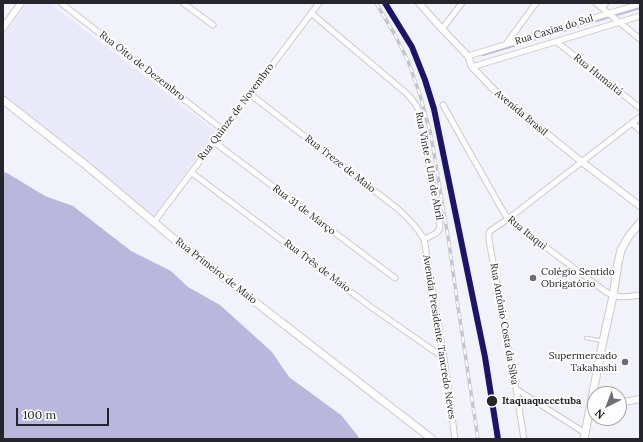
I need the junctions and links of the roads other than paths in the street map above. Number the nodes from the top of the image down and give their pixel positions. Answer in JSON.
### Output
{"nodes":[{"id":1,"x":21,"y":3,"type":"edge"},
{"id":2,"x":61,"y":3,"type":"edge"},
{"id":3,"x":184,"y":3,"type":"edge"},
{"id":4,"x":319,"y":3,"type":"edge"},
{"id":5,"x":419,"y":3,"type":"edge"},
{"id":6,"x":462,"y":3,"type":"edge"},
{"id":7,"x":536,"y":3,"type":"edge"},
{"id":8,"x":596,"y":3,"type":"edge"},
{"id":9,"x":606,"y":3,"type":"edge"},
{"id":10,"x":640,"y":4,"type":"edge"},
{"id":11,"x":602,"y":8,"type":"junction"},
{"id":12,"x":311,"y":13,"type":"junction"},
{"id":13,"x":609,"y":14,"type":"junction"},
{"id":14,"x":640,"y":16,"type":"edge"},
{"id":15,"x":619,"y":22,"type":"junction"},
{"id":16,"x":213,"y":25,"type":"dead end"},
{"id":17,"x":3,"y":28,"type":"edge"},
{"id":18,"x":442,"y":29,"type":"junction"},
{"id":19,"x":640,"y":39,"type":"edge"},
{"id":20,"x":557,"y":42,"type":"junction"},
{"id":21,"x":506,"y":44,"type":"junction"},
{"id":22,"x":468,"y":56,"type":"junction"},
{"id":23,"x":472,"y":67,"type":"junction"},
{"id":24,"x":250,"y":94,"type":"junction"},
{"id":25,"x":3,"y":100,"type":"edge"},
{"id":26,"x":443,"y":105,"type":"dead end"},
{"id":27,"x":640,"y":108,"type":"edge"},
{"id":28,"x":640,"y":117,"type":"edge"},
{"id":29,"x":632,"y":124,"type":"junction"},
{"id":30,"x":223,"y":130,"type":"junction"},
{"id":31,"x":640,"y":130,"type":"edge"},
{"id":32,"x":214,"y":142,"type":"junction"},
{"id":33,"x":582,"y":162,"type":"junction"},
{"id":34,"x":192,"y":172,"type":"junction"},
{"id":35,"x":640,"y":206,"type":"edge"},
{"id":36,"x":508,"y":219,"type":"junction"},
{"id":37,"x":154,"y":222,"type":"junction"},
{"id":38,"x":640,"y":223,"type":"edge"},
{"id":39,"x":424,"y":239,"type":"junction"},
{"id":40,"x":395,"y":278,"type":"dead end"},
{"id":41,"x":640,"y":294,"type":"edge"},
{"id":42,"x":613,"y":296,"type":"junction"},
{"id":43,"x":586,"y":338,"type":"dead end"},
{"id":44,"x":603,"y":341,"type":"junction"},
{"id":45,"x":444,"y":358,"type":"junction"},
{"id":46,"x":596,"y":386,"type":"edge"},
{"id":47,"x":516,"y":389,"type":"junction"},
{"id":48,"x":640,"y":399,"type":"edge"},
{"id":49,"x":627,"y":401,"type":"edge"},
{"id":50,"x":588,"y":426,"type":"edge"},
{"id":51,"x":585,"y":436,"type":"edge"},
{"id":52,"x":454,"y":438,"type":"edge"},
{"id":53,"x":432,"y":439,"type":"edge"},
{"id":54,"x":524,"y":439,"type":"edge"}],
"edges":[{"from":1,"to":17,"type":"street"},
{"from":2,"to":30,"type":"street","name":"Rua Oito de Dezembro"},
{"from":3,"to":16,"type":"street"},
{"from":4,"to":12,"type":"street","name":"Rua Quinze de Novembro"},
{"from":5,"to":18,"type":"street","name":"Avenida Brasil"},
{"from":6,"to":18,"type":"street"},
{"from":7,"to":21,"type":"street"},
{"from":8,"to":11,"type":"street"},
{"from":9,"to":11,"type":"street"},
{"from":10,"to":13,"type":"street","name":"Rua Caxias do Sul"},
{"from":11,"to":13,"type":"street"},
{"from":12,"to":24,"type":"street","name":"Rua Quinze de Novembro"},
{"from":12,"to":39,"type":"street","name":"Rua Vinte e Um de Abril"},
{"from":13,"to":15,"type":"street"},
{"from":13,"to":21,"type":"street","name":"Rua Caxias do Sul"},
{"from":14,"to":15,"type":"street","name":"Rua Caxias do Sul"},
{"from":15,"to":19,"type":"street"},
{"from":15,"to":20,"type":"street","name":"Rua Caxias do Sul"},
{"from":18,"to":22,"type":"street","name":"Avenida Brasil"},
{"from":20,"to":23,"type":"street","name":"Rua Caxias do Sul"},
{"from":20,"to":27,"type":"street","name":"Rua Humaitá"},
{"from":21,"to":22,"type":"street","name":"Rua Caxias do Sul"},
{"from":22,"to":23,"type":"street","name":"Avenida Brasil"},
{"from":23,"to":33,"type":"street","name":"Avenida Brasil"},
{"from":24,"to":30,"type":"street","name":"Rua Quinze de Novembro"},
{"from":24,"to":39,"type":"street","name":"Rua Treze de Maio"},
{"from":25,"to":37,"type":"main road","name":"Rua Primeiro de Maio"},
{"from":26,"to":36,"type":"street","name":"Rua Itaqui"},
{"from":28,"to":29,"type":"street"},
{"from":29,"to":31,"type":"street"},
{"from":29,"to":33,"type":"street"},
{"from":30,"to":32,"type":"street","name":"Rua Quinze de Novembro"},
{"from":32,"to":34,"type":"street","name":"Rua Quinze de Novembro"},
{"from":32,"to":40,"type":"street","name":"Rua 31 de Março"},
{"from":33,"to":35,"type":"street","name":"Avenida Brasil"},
{"from":33,"to":36,"type":"street"},
{"from":34,"to":37,"type":"street","name":"Rua Quinze de Novembro"},
{"from":34,"to":45,"type":"street","name":"Rua Três de Maio"},
{"from":36,"to":42,"type":"street","name":"Rua Itaqui"},
{"from":36,"to":47,"type":"street","name":"Rua Antônio Costa da Silva"},
{"from":37,"to":53,"type":"main road","name":"Rua Primeiro de Maio"},
{"from":38,"to":42,"type":"main road"},
{"from":39,"to":45,"type":"street","name":"Avenida Presidente Tancredo Neves"},
{"from":41,"to":42,"type":"street"},
{"from":42,"to":44,"type":"main road"},
{"from":43,"to":44,"type":"lane"},
{"from":44,"to":46,"type":"main road"},
{"from":45,"to":52,"type":"street","name":"Avenida Presidente Tancredo Neves"},
{"from":47,"to":51,"type":"street"},
{"from":47,"to":54,"type":"street","name":"Rua Antônio Costa da Silva"},
{"from":48,"to":49,"type":"street"},
{"from":50,"to":51,"type":"main road"}]}
